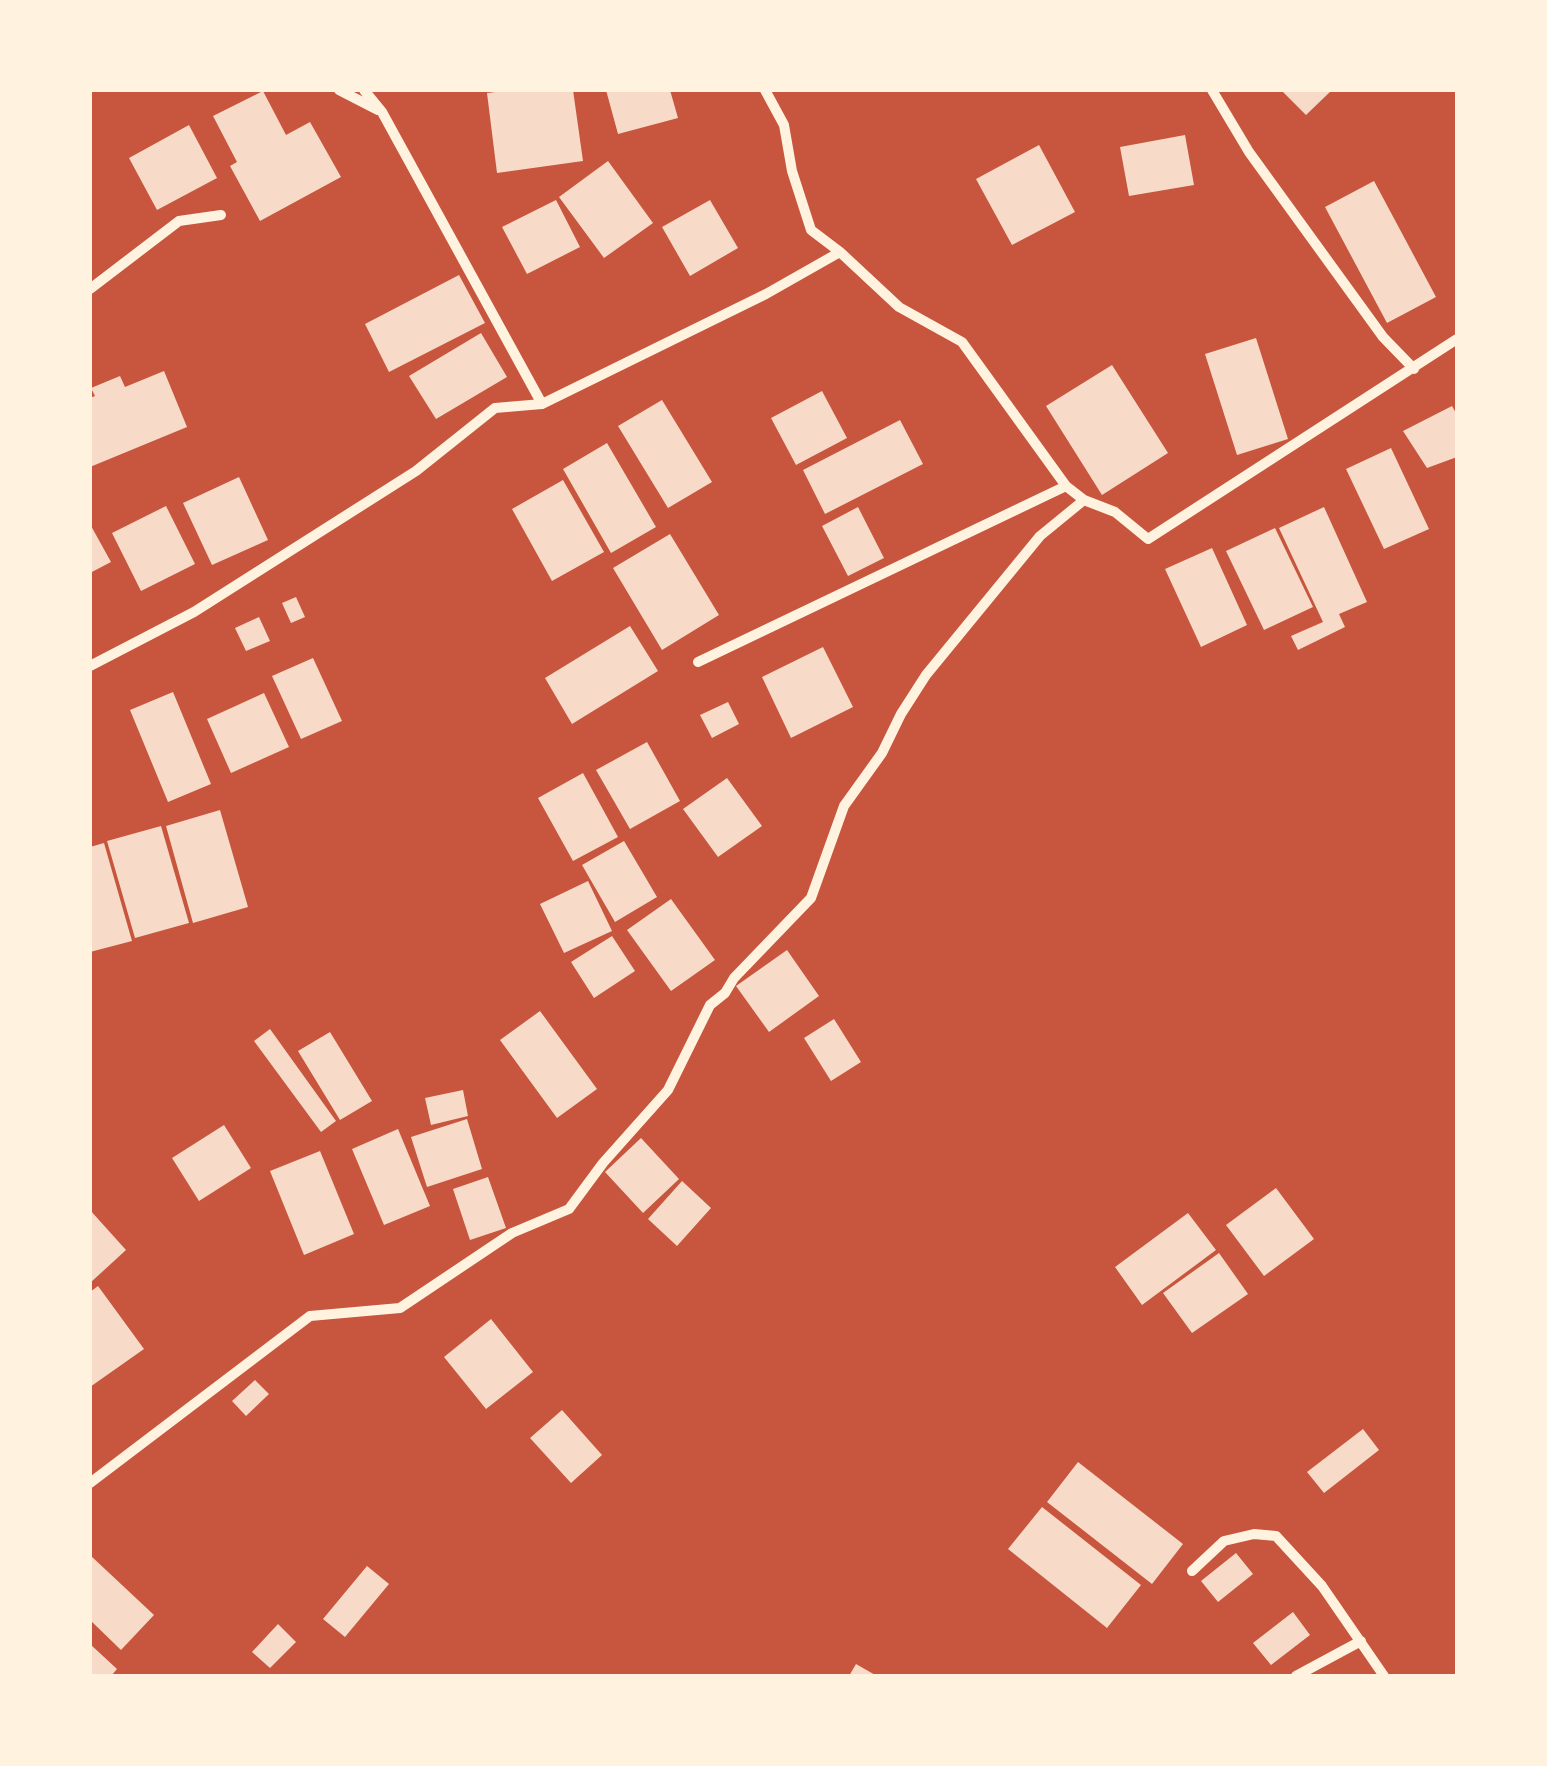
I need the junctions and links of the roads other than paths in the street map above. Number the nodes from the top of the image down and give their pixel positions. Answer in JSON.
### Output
{"nodes":[{"id":1,"x":338,"y":90,"type":"edge"},
{"id":2,"x":364,"y":90,"type":"edge"},
{"id":3,"x":765,"y":90,"type":"edge"},
{"id":4,"x":1212,"y":90,"type":"edge"},
{"id":5,"x":382,"y":112,"type":"junction"},
{"id":6,"x":220,"y":215,"type":"dead end"},
{"id":7,"x":840,"y":252,"type":"junction"},
{"id":8,"x":90,"y":289,"type":"edge"},
{"id":9,"x":1457,"y":340,"type":"edge"},
{"id":10,"x":1414,"y":369,"type":"junction"},
{"id":11,"x":542,"y":404,"type":"junction"},
{"id":12,"x":1066,"y":486,"type":"junction"},
{"id":13,"x":1084,"y":500,"type":"junction"},
{"id":14,"x":698,"y":662,"type":"dead end"},
{"id":15,"x":90,"y":666,"type":"edge"},
{"id":16,"x":90,"y":1483,"type":"edge"},
{"id":17,"x":1192,"y":1571,"type":"dead end"},
{"id":18,"x":1361,"y":1641,"type":"junction"},
{"id":19,"x":1296,"y":1676,"type":"edge"},
{"id":20,"x":1384,"y":1676,"type":"edge"}],
"edges":[{"from":1,"to":5,"type":"street"},
{"from":2,"to":5,"type":"street"},
{"from":3,"to":7,"type":"street"},
{"from":4,"to":10,"type":"street"},
{"from":5,"to":11,"type":"street"},
{"from":6,"to":8,"type":"street"},
{"from":7,"to":11,"type":"street"},
{"from":7,"to":12,"type":"street"},
{"from":9,"to":10,"type":"street"},
{"from":10,"to":13,"type":"street"},
{"from":11,"to":15,"type":"street"},
{"from":12,"to":13,"type":"street"},
{"from":12,"to":14,"type":"street"},
{"from":13,"to":16,"type":"street"},
{"from":17,"to":18,"type":"street"},
{"from":18,"to":19,"type":"street"},
{"from":18,"to":20,"type":"street"}]}
